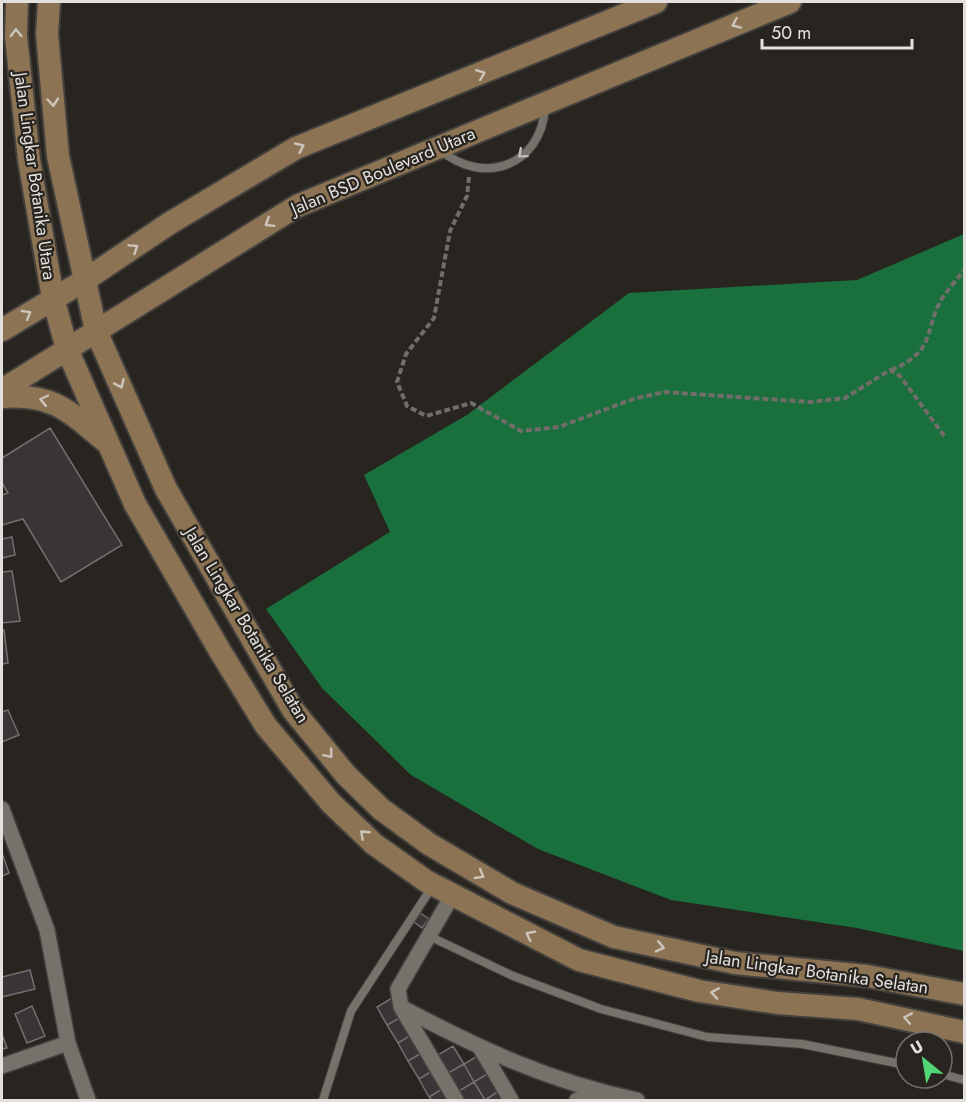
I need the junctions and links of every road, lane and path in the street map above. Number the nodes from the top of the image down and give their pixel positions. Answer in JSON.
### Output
{"nodes":[{"id":1,"x":17,"y":2,"type":"edge"},
{"id":2,"x":49,"y":2,"type":"edge"},
{"id":3,"x":656,"y":2,"type":"edge"},
{"id":4,"x":790,"y":2,"type":"edge"},
{"id":5,"x":546,"y":103,"type":"junction"},
{"id":6,"x":437,"y":147,"type":"junction"},
{"id":7,"x":469,"y":167,"type":"junction"},
{"id":8,"x":964,"y":270,"type":"edge"},
{"id":9,"x":85,"y":280,"type":"junction"},
{"id":10,"x":53,"y":298,"type":"junction"},
{"id":11,"x":2,"y":330,"type":"edge"},
{"id":12,"x":96,"y":331,"type":"junction"},
{"id":13,"x":67,"y":349,"type":"junction"},
{"id":14,"x":890,"y":370,"type":"junction"},
{"id":15,"x":2,"y":390,"type":"edge"},
{"id":16,"x":2,"y":397,"type":"edge"},
{"id":17,"x":945,"y":437,"type":"dead end"},
{"id":18,"x":109,"y":444,"type":"junction"},
{"id":19,"x":2,"y":809,"type":"edge"},
{"id":20,"x":442,"y":891,"type":"junction"},
{"id":21,"x":429,"y":936,"type":"junction"},
{"id":22,"x":867,"y":976,"type":"junction"},
{"id":23,"x":964,"y":994,"type":"edge"},
{"id":24,"x":401,"y":1007,"type":"junction"},
{"id":25,"x":858,"y":1008,"type":"junction"},
{"id":26,"x":964,"y":1032,"type":"edge"},
{"id":27,"x":68,"y":1043,"type":"junction"},
{"id":28,"x":481,"y":1049,"type":"junction"},
{"id":29,"x":894,"y":1063,"type":"edge"},
{"id":30,"x":2,"y":1066,"type":"edge"},
{"id":31,"x":604,"y":1094,"type":"junction"},
{"id":32,"x":88,"y":1101,"type":"edge"},
{"id":33,"x":323,"y":1101,"type":"edge"},
{"id":34,"x":456,"y":1101,"type":"edge"},
{"id":35,"x":511,"y":1101,"type":"edge"},
{"id":36,"x":577,"y":1101,"type":"edge"},
{"id":37,"x":637,"y":1101,"type":"edge"}],
"edges":[{"from":10,"to":1,"type":"street","name":"Jalan Lingkar Botanika Utara","one_way":true},
{"from":2,"to":9,"type":"street","name":"Jalan Lingkar Botanika Utara","one_way":true},
{"from":9,"to":3,"type":"street","one_way":true},
{"from":4,"to":5,"type":"street","name":"Jalan BSD Boulevard Utara","one_way":true},
{"from":5,"to":6,"type":"street","name":"Jalan BSD Boulevard Utara"},
{"from":5,"to":7,"type":"lane","one_way":true},
{"from":6,"to":7,"type":"lane"},
{"from":6,"to":12,"type":"street","name":"Jalan BSD Boulevard Utara","one_way":true},
{"from":7,"to":14,"type":"path"},
{"from":8,"to":14,"type":"path"},
{"from":9,"to":10,"type":"street"},
{"from":9,"to":12,"type":"street","name":"Jalan Lingkar Botanika Selatan"},
{"from":11,"to":10,"type":"street","one_way":true},
{"from":10,"to":13,"type":"street","name":"Jalan Lingkar Botanika Utara"},
{"from":12,"to":13,"type":"street","name":"Jalan BSD Boulevard Utara"},
{"from":12,"to":22,"type":"street","name":"Jalan Lingkar Botanika Selatan","one_way":true},
{"from":13,"to":15,"type":"street","name":"Jalan BSD Boulevard Utara"},
{"from":13,"to":18,"type":"street","name":"Jalan Lingkar Botanika Selatan"},
{"from":14,"to":17,"type":"path"},
{"from":18,"to":16,"type":"street","one_way":true},
{"from":20,"to":18,"type":"street","name":"Jalan Lingkar Botanika Selatan","one_way":true},
{"from":19,"to":27,"type":"street"},
{"from":20,"to":21,"type":"street"},
{"from":25,"to":20,"type":"street","name":"Jalan Lingkar Botanika Selatan","one_way":true},
{"from":20,"to":33,"type":"lane"},
{"from":21,"to":24,"type":"street"},
{"from":21,"to":29,"type":"lane"},
{"from":22,"to":23,"type":"street","name":"Jalan Lingkar Botanika Selatan"},
{"from":22,"to":25,"type":"street"},
{"from":24,"to":28,"type":"street"},
{"from":24,"to":34,"type":"street"},
{"from":26,"to":25,"type":"street","name":"Jalan Lingkar Botanika Selatan","one_way":true},
{"from":27,"to":30,"type":"street"},
{"from":27,"to":32,"type":"street"},
{"from":28,"to":31,"type":"street"},
{"from":28,"to":35,"type":"street"},
{"from":31,"to":36,"type":"street"},
{"from":31,"to":37,"type":"street"}]}
